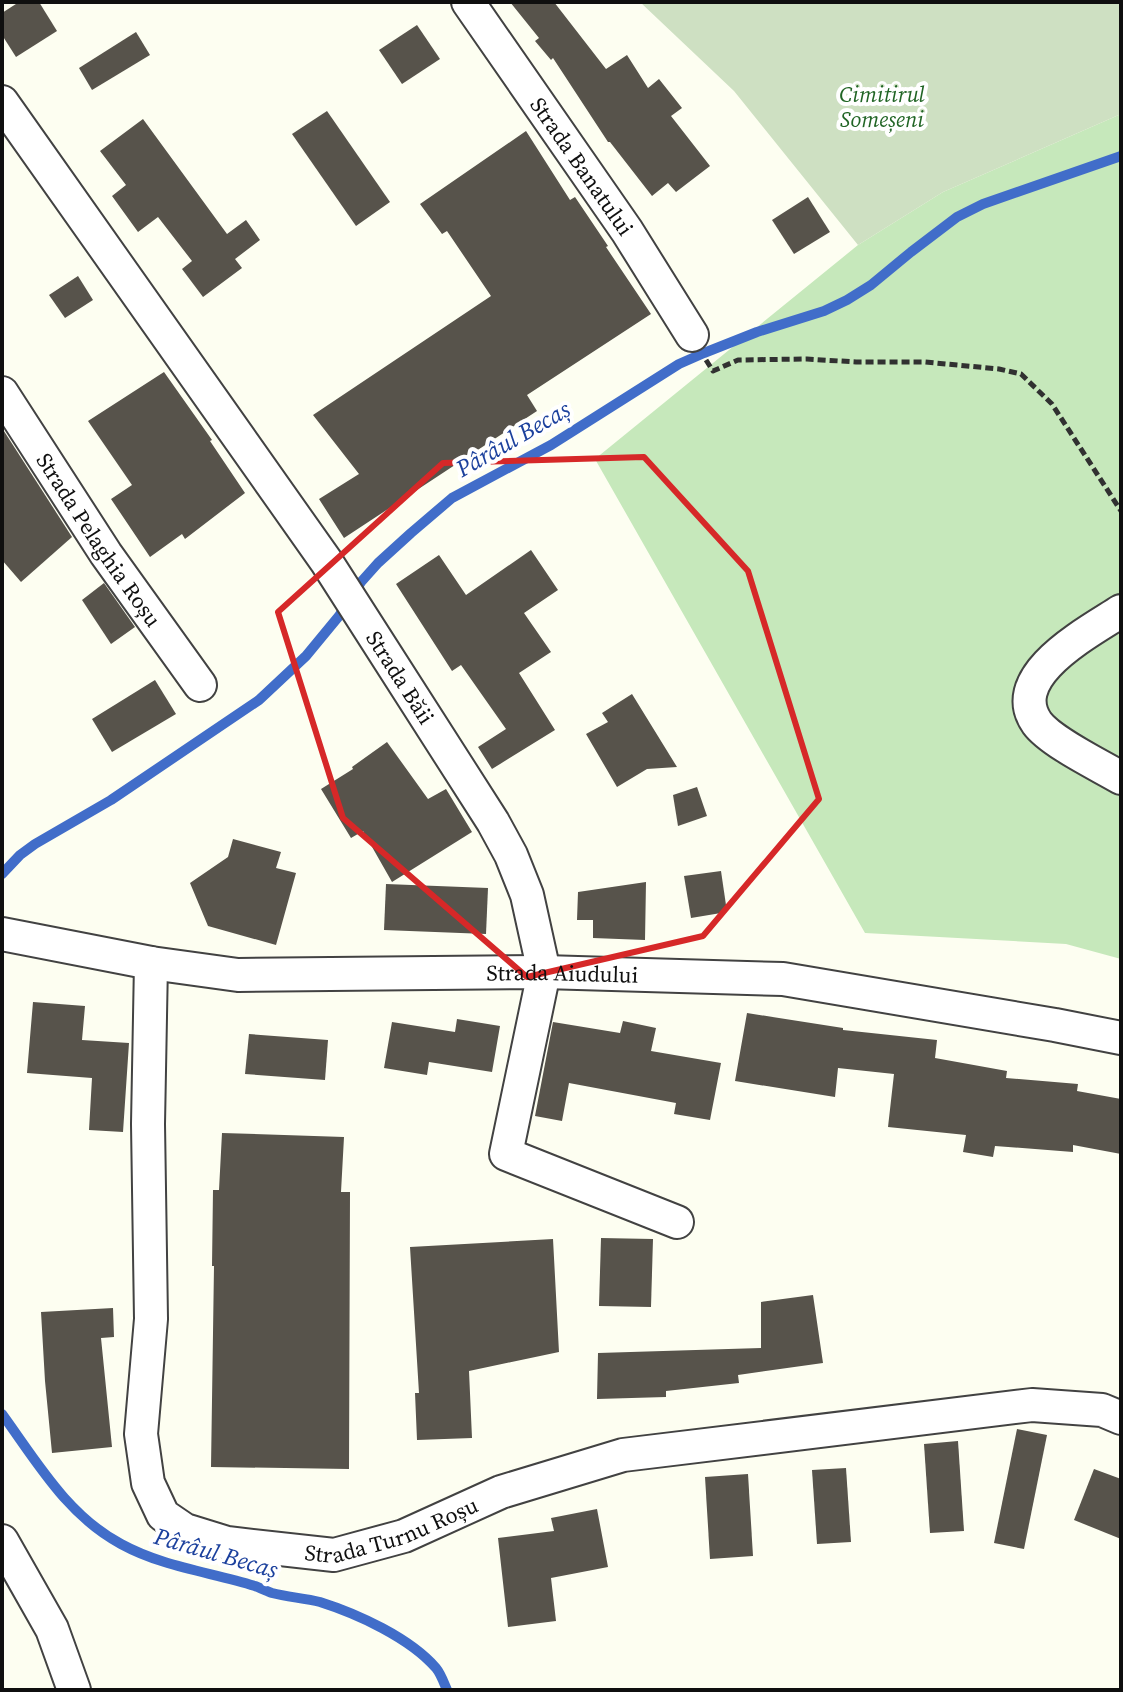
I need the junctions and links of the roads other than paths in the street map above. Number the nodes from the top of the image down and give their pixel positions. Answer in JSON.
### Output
{"nodes":[{"id":1,"x":468,"y":2,"type":"edge"},
{"id":2,"x":2,"y":102,"type":"edge"},
{"id":3,"x":692,"y":335,"type":"dead end"},
{"id":4,"x":2,"y":393,"type":"edge"},
{"id":5,"x":1121,"y":611,"type":"edge"},
{"id":6,"x":200,"y":685,"type":"dead end"},
{"id":7,"x":1121,"y":778,"type":"edge"},
{"id":8,"x":8,"y":935,"type":"edge"},
{"id":9,"x":151,"y":963,"type":"junction"},
{"id":10,"x":544,"y":972,"type":"junction"},
{"id":11,"x":1121,"y":1038,"type":"edge"},
{"id":12,"x":677,"y":1222,"type":"dead end"},
{"id":13,"x":1121,"y":1418,"type":"edge"},
{"id":14,"x":2,"y":1541,"type":"edge"},
{"id":15,"x":74,"y":1690,"type":"edge"}],
"edges":[{"from":1,"to":3,"type":"street","name":"Strada Banatului"},
{"from":2,"to":10,"type":"street","name":"Strada Băii"},
{"from":4,"to":6,"type":"street","name":"Strada Pelaghia Roșu"},
{"from":5,"to":7,"type":"street"},
{"from":8,"to":9,"type":"street","name":"Strada Aiudului"},
{"from":9,"to":10,"type":"street","name":"Strada Aiudului"},
{"from":9,"to":13,"type":"street","name":"Strada Turnu Roșu"},
{"from":10,"to":11,"type":"street","name":"Strada Aiudului"},
{"from":10,"to":12,"type":"street","name":"Strada Băii"},
{"from":14,"to":15,"type":"street"}]}
